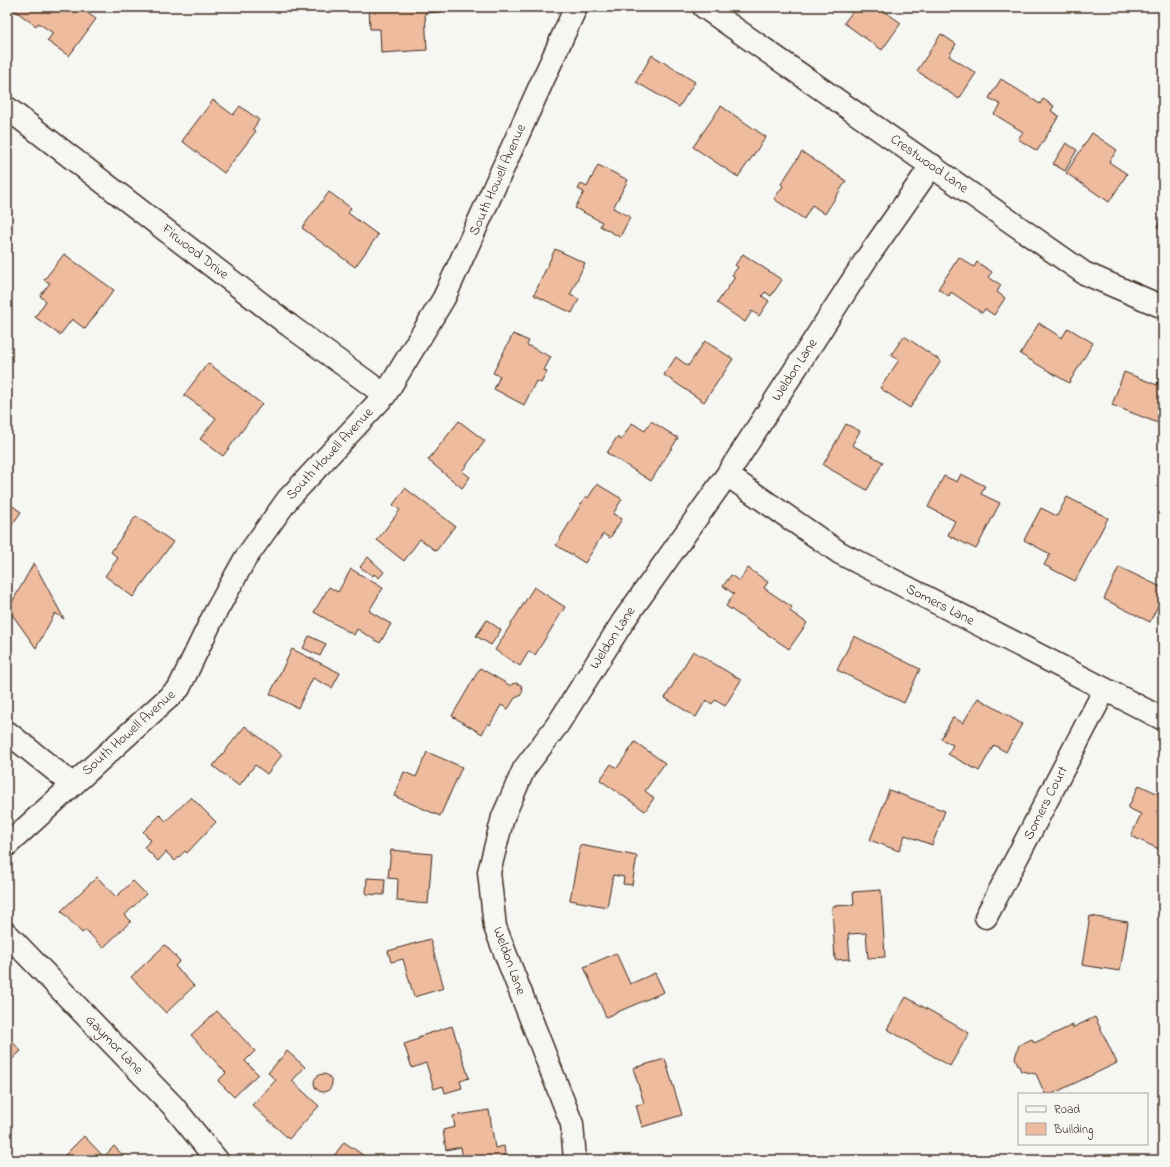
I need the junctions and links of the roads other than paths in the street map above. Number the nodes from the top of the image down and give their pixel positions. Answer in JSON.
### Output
{"nodes":[{"id":1,"x":576,"y":7,"type":"edge"},
{"id":2,"x":704,"y":7,"type":"edge"},
{"id":3,"x":7,"y":108,"type":"edge"},
{"id":4,"x":932,"y":165,"type":"junction"},
{"id":5,"x":1163,"y":307,"type":"edge"},
{"id":6,"x":384,"y":395,"type":"junction"},
{"id":7,"x":727,"y":475,"type":"junction"},
{"id":8,"x":1105,"y":689,"type":"junction"},
{"id":9,"x":1163,"y":719,"type":"edge"},
{"id":10,"x":7,"y":732,"type":"edge"},
{"id":11,"x":72,"y":784,"type":"junction"},
{"id":12,"x":7,"y":845,"type":"edge"},
{"id":13,"x":986,"y":917,"type":"dead end"},
{"id":14,"x":7,"y":934,"type":"edge"},
{"id":15,"x":217,"y":1160,"type":"edge"},
{"id":16,"x":575,"y":1160,"type":"edge"}],
"edges":[{"from":1,"to":6,"type":"street","name":"South Howell Avenue"},
{"from":2,"to":4,"type":"street","name":"Crestwood Lane"},
{"from":3,"to":6,"type":"street","name":"Firwood Drive"},
{"from":4,"to":5,"type":"street","name":"Crestwood Lane"},
{"from":4,"to":7,"type":"street","name":"Weldon Lane"},
{"from":6,"to":11,"type":"street","name":"South Howell Avenue"},
{"from":7,"to":8,"type":"street","name":"Somers Lane"},
{"from":7,"to":16,"type":"street","name":"Weldon Lane"},
{"from":8,"to":9,"type":"street","name":"Somers Lane"},
{"from":8,"to":13,"type":"street","name":"Somers Court"},
{"from":10,"to":11,"type":"street"},
{"from":11,"to":12,"type":"street","name":"South Howell Avenue"},
{"from":14,"to":15,"type":"street","name":"Gaymor Lane"}]}
